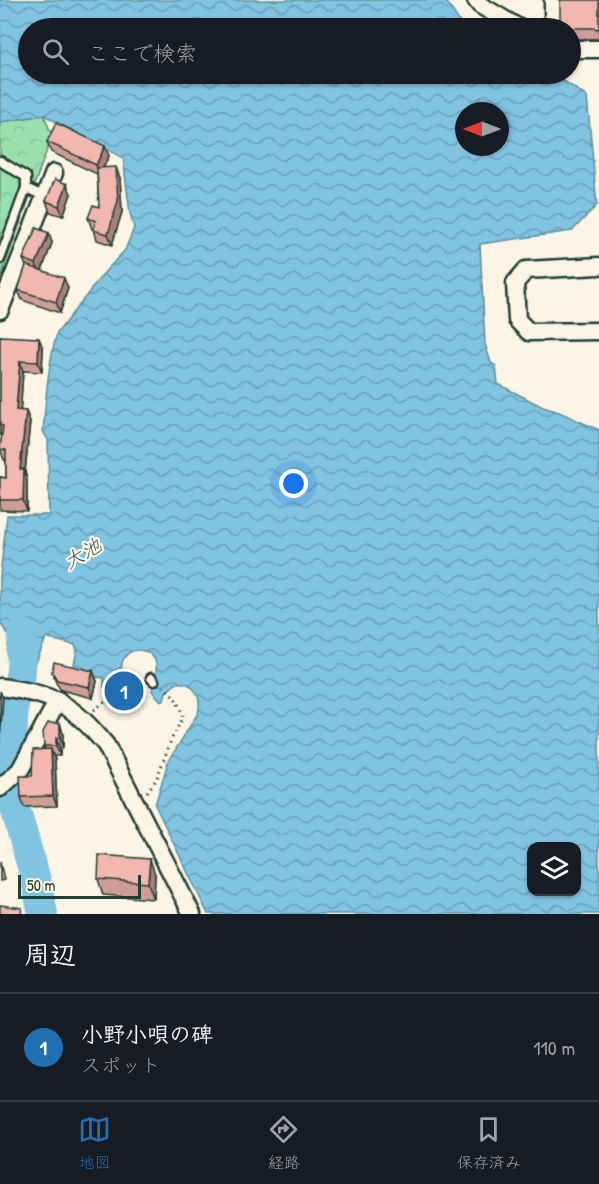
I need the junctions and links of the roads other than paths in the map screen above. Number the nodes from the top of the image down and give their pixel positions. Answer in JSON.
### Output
{"nodes":[{"id":1,"x":476,"y":0,"type":"edge"},
{"id":2,"x":553,"y":0,"type":"edge"},
{"id":3,"x":502,"y":18,"type":"edge"},
{"id":4,"x":553,"y":18,"type":"edge"},
{"id":5,"x":581,"y":49,"type":"edge"},
{"id":6,"x":599,"y":49,"type":"edge"},
{"id":7,"x":0,"y":161,"type":"edge"},
{"id":8,"x":54,"y":173,"type":"dead end"},
{"id":9,"x":26,"y":188,"type":"junction"},
{"id":10,"x":43,"y":196,"type":"junction"},
{"id":11,"x":0,"y":259,"type":"edge"},
{"id":12,"x":599,"y":266,"type":"edge"},
{"id":13,"x":0,"y":310,"type":"edge"},
{"id":14,"x":599,"y":331,"type":"edge"},
{"id":15,"x":1,"y":687,"type":"edge"},
{"id":16,"x":58,"y":700,"type":"junction"},
{"id":17,"x":0,"y":788,"type":"edge"},
{"id":18,"x":192,"y":914,"type":"edge"}],
"edges":[{"from":1,"to":3,"type":"street"},
{"from":2,"to":4,"type":"street"},
{"from":5,"to":6,"type":"street"},
{"from":7,"to":9,"type":"lane"},
{"from":8,"to":10,"type":"street"},
{"from":9,"to":10,"type":"lane"},
{"from":9,"to":11,"type":"lane"},
{"from":10,"to":13,"type":"street"},
{"from":12,"to":14,"type":"street"},
{"from":15,"to":16,"type":"street"},
{"from":16,"to":17,"type":"street"},
{"from":16,"to":18,"type":"street"}]}
